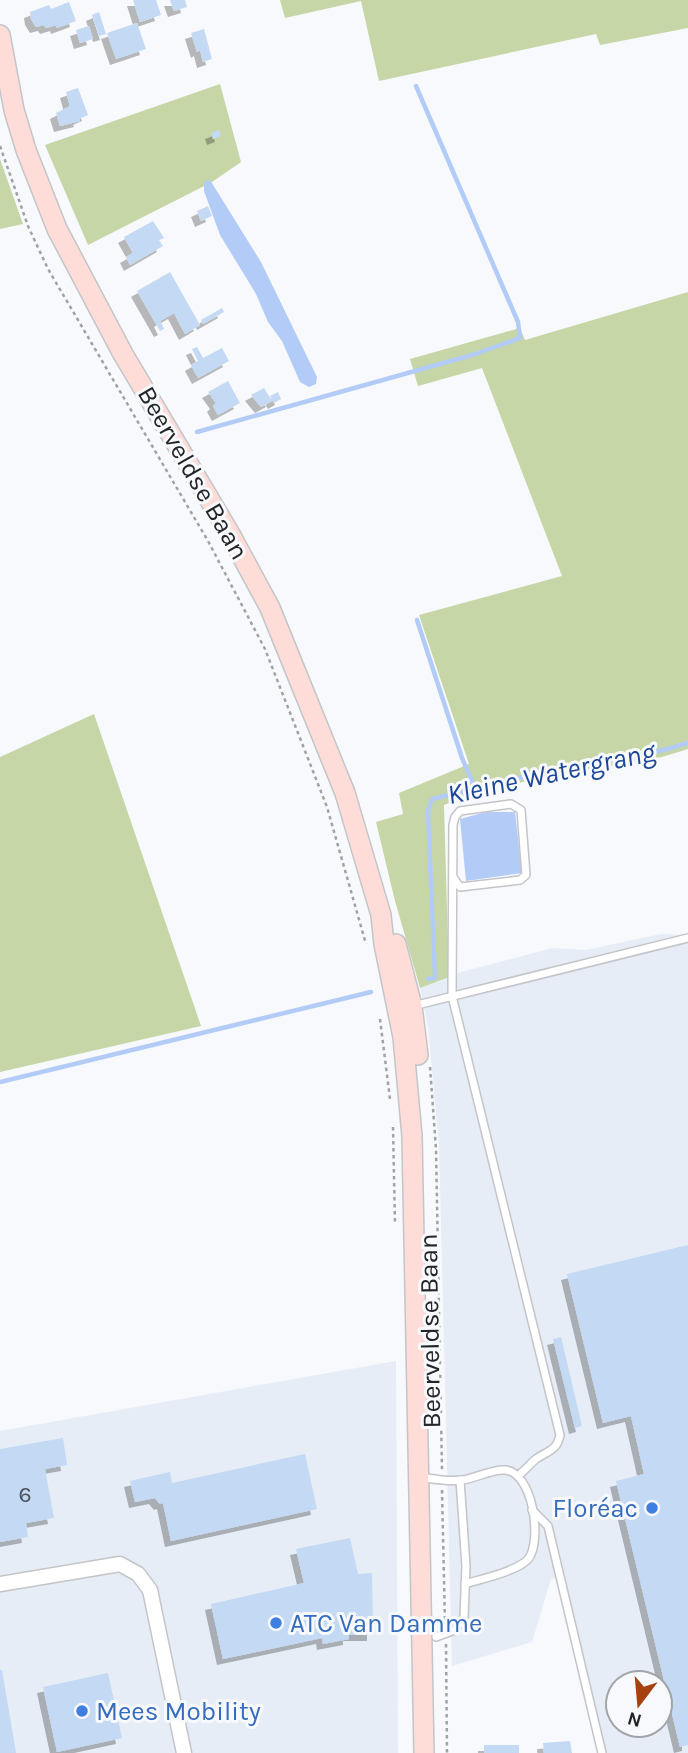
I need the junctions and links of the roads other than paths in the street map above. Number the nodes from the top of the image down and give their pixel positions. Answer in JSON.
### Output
{"nodes":[{"id":1,"x":0,"y":35,"type":"edge"},
{"id":2,"x":453,"y":877,"type":"junction"},
{"id":3,"x":688,"y":939,"type":"edge"},
{"id":4,"x":452,"y":996,"type":"junction"},
{"id":5,"x":406,"y":1011,"type":"junction"},
{"id":6,"x":519,"y":1475,"type":"junction"},
{"id":7,"x":431,"y":1478,"type":"junction"},
{"id":8,"x":460,"y":1480,"type":"junction"},
{"id":9,"x":531,"y":1509,"type":"junction"},
{"id":10,"x":0,"y":1584,"type":"edge"},
{"id":11,"x":465,"y":1584,"type":"junction"},
{"id":12,"x":441,"y":1635,"type":"junction"},
{"id":13,"x":184,"y":1753,"type":"edge"},
{"id":14,"x":424,"y":1753,"type":"edge"},
{"id":15,"x":437,"y":1753,"type":"edge"},
{"id":16,"x":602,"y":1753,"type":"edge"}],
"edges":[{"from":1,"to":5,"type":"main road","name":"Beerveldse Baan"},
{"from":2,"to":2,"type":"lane"},
{"from":2,"to":4,"type":"lane"},
{"from":3,"to":4,"type":"lane"},
{"from":4,"to":5,"type":"lane"},
{"from":4,"to":6,"type":"lane"},
{"from":5,"to":7,"type":"main road","name":"Beerveldse Baan"},
{"from":6,"to":8,"type":"lane"},
{"from":6,"to":9,"type":"lane"},
{"from":7,"to":8,"type":"lane"},
{"from":7,"to":12,"type":"main road","name":"Beerveldse Baan"},
{"from":7,"to":14,"type":"main road","name":"Beerveldse Baan"},
{"from":8,"to":11,"type":"lane"},
{"from":9,"to":11,"type":"lane"},
{"from":9,"to":16,"type":"lane"},
{"from":10,"to":13,"type":"street"},
{"from":11,"to":12,"type":"lane"},
{"from":12,"to":15,"type":"main road","name":"Beerveldse Baan"}]}
